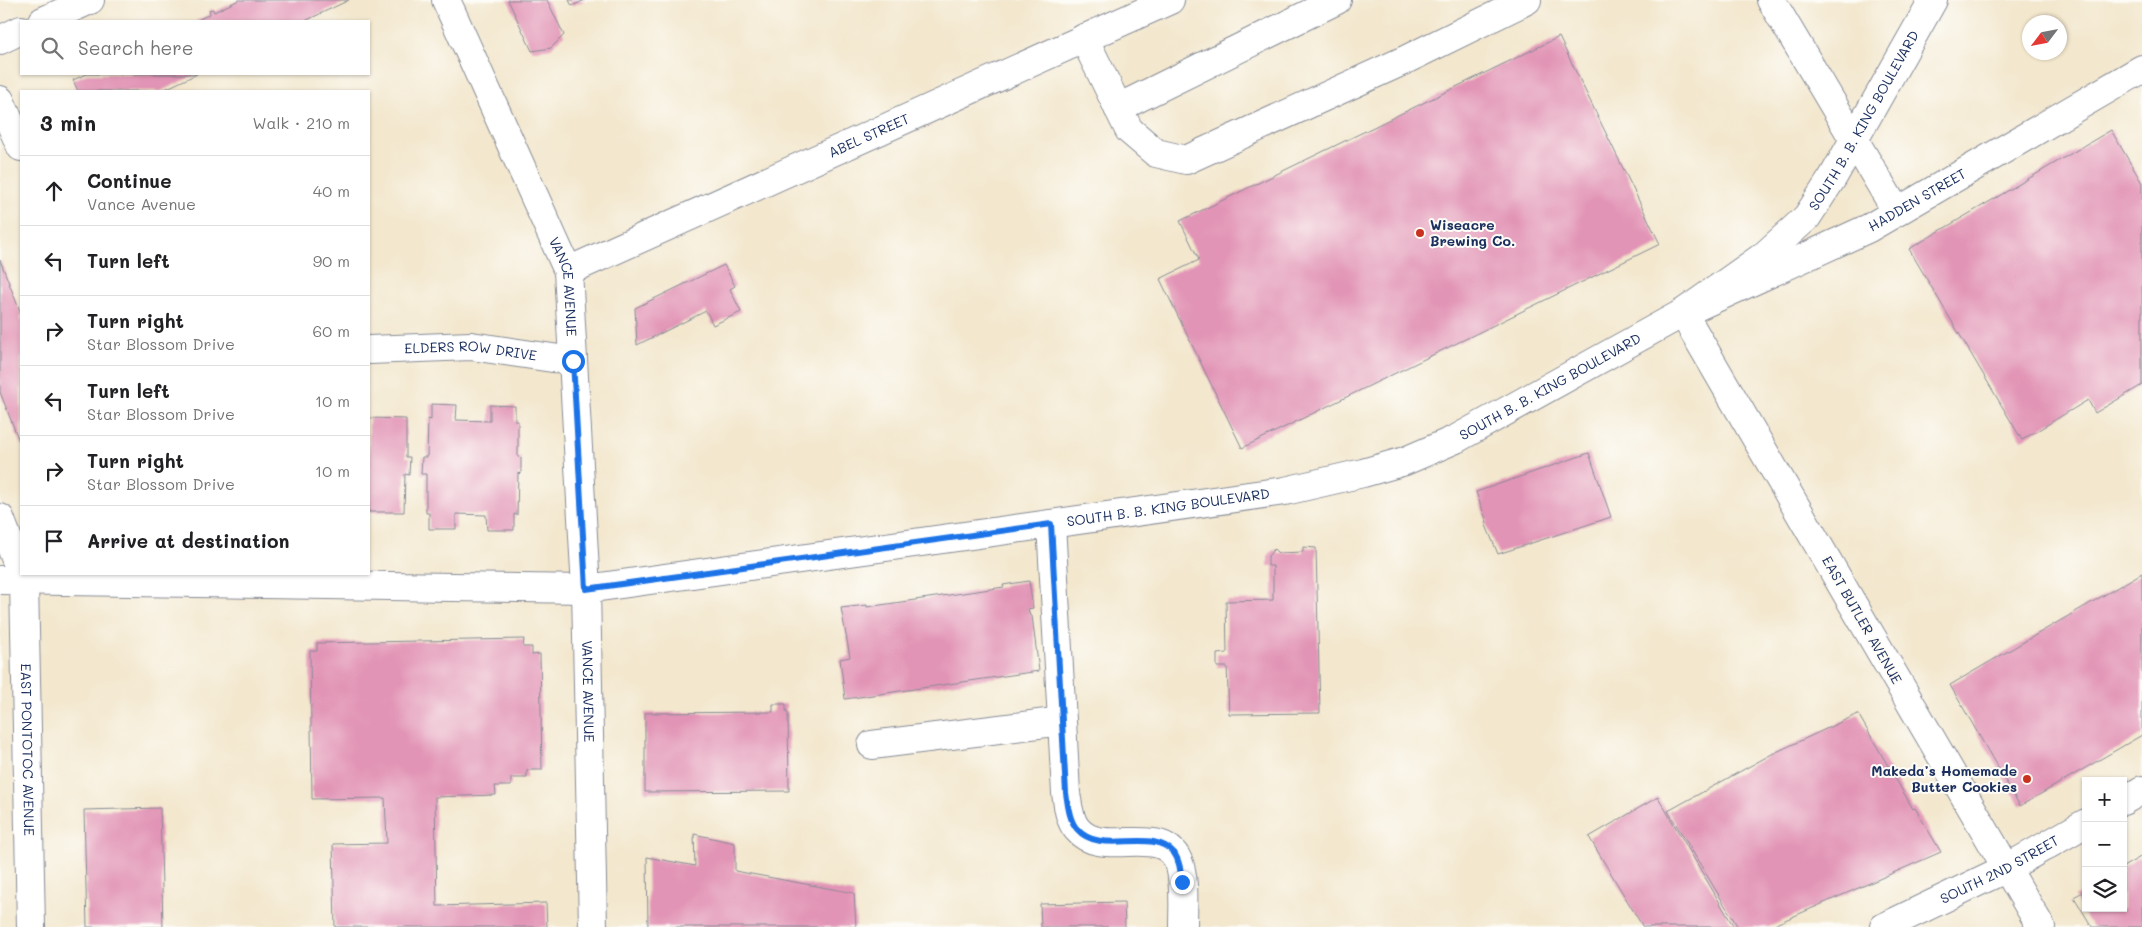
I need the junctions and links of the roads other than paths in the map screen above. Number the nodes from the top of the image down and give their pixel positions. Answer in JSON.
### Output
{"nodes":[{"id":1,"x":90,"y":0,"type":"edge"},
{"id":2,"x":446,"y":0,"type":"edge"},
{"id":3,"x":1170,"y":0,"type":"edge"},
{"id":4,"x":1337,"y":0,"type":"edge"},
{"id":5,"x":1527,"y":0,"type":"edge"},
{"id":6,"x":1771,"y":0,"type":"edge"},
{"id":7,"x":1933,"y":0,"type":"edge"},
{"id":8,"x":45,"y":20,"type":"edge"},
{"id":9,"x":20,"y":30,"type":"edge"},
{"id":10,"x":1084,"y":38,"type":"junction"},
{"id":11,"x":0,"y":40,"type":"edge"},
{"id":12,"x":2142,"y":69,"type":"edge"},
{"id":13,"x":0,"y":100,"type":"edge"},
{"id":14,"x":1118,"y":108,"type":"junction"},
{"id":15,"x":1854,"y":140,"type":"junction"},
{"id":16,"x":20,"y":145,"type":"edge"},
{"id":17,"x":1897,"y":212,"type":"junction"},
{"id":18,"x":568,"y":271,"type":"junction"},
{"id":19,"x":1683,"y":313,"type":"junction"},
{"id":20,"x":370,"y":350,"type":"edge"},
{"id":21,"x":573,"y":361,"type":"junction"},
{"id":22,"x":0,"y":518,"type":"edge"},
{"id":23,"x":1051,"y":524,"type":"junction"},
{"id":24,"x":17,"y":577,"type":"edge"},
{"id":25,"x":586,"y":589,"type":"junction"},
{"id":26,"x":1062,"y":721,"type":"junction"},
{"id":27,"x":872,"y":745,"type":"dead end"},
{"id":28,"x":2142,"y":790,"type":"edge"},
{"id":29,"x":2127,"y":799,"type":"edge"},
{"id":30,"x":2082,"y":825,"type":"edge"},
{"id":31,"x":2008,"y":868,"type":"junction"},
{"id":32,"x":31,"y":927,"type":"edge"},
{"id":33,"x":593,"y":927,"type":"edge"},
{"id":34,"x":1183,"y":927,"type":"edge"},
{"id":35,"x":1884,"y":927,"type":"edge"},
{"id":36,"x":2041,"y":927,"type":"edge"}],
"edges":[{"from":1,"to":8,"type":"street"},
{"from":2,"to":18,"type":"street","name":"VANCE AVENUE"},
{"from":3,"to":10,"type":"street","name":"ABEL STREET"},
{"from":4,"to":14,"type":"street"},
{"from":5,"to":14,"type":"street"},
{"from":6,"to":15,"type":"street"},
{"from":7,"to":15,"type":"street","name":"SOUTH B. B. KING BOULEVARD"},
{"from":9,"to":11,"type":"street"},
{"from":10,"to":14,"type":"street"},
{"from":10,"to":18,"type":"street","name":"ABEL STREET"},
{"from":12,"to":17,"type":"street","name":"HADDEN STREET"},
{"from":13,"to":16,"type":"street"},
{"from":15,"to":17,"type":"street"},
{"from":15,"to":19,"type":"street","name":"SOUTH B. B. KING BOULEVARD"},
{"from":17,"to":19,"type":"street","name":"HADDEN STREET"},
{"from":18,"to":21,"type":"street","name":"VANCE AVENUE"},
{"from":19,"to":23,"type":"street","name":"SOUTH B. B. KING BOULEVARD"},
{"from":19,"to":31,"type":"street","name":"EAST BUTLER AVENUE"},
{"from":20,"to":21,"type":"street","name":"ELDERS ROW DRIVE"},
{"from":21,"to":25,"type":"street","name":"VANCE AVENUE"},
{"from":22,"to":24,"type":"street","name":"EAST PONTOTOC AVENUE"},
{"from":23,"to":25,"type":"street","name":"SOUTH B. B. KING BOULEVARD"},
{"from":23,"to":26,"type":"street"},
{"from":24,"to":25,"type":"street","name":"SOUTH B. B. KING BOULEVARD"},
{"from":24,"to":32,"type":"street","name":"EAST PONTOTOC AVENUE"},
{"from":25,"to":33,"type":"street","name":"VANCE AVENUE"},
{"from":26,"to":27,"type":"street"},
{"from":26,"to":34,"type":"street"},
{"from":28,"to":29,"type":"street"},
{"from":30,"to":31,"type":"street","name":"SOUTH 2ND STREET"},
{"from":31,"to":35,"type":"street","name":"SOUTH 2ND STREET"},
{"from":31,"to":36,"type":"street","name":"EAST BUTLER AVENUE"}]}
